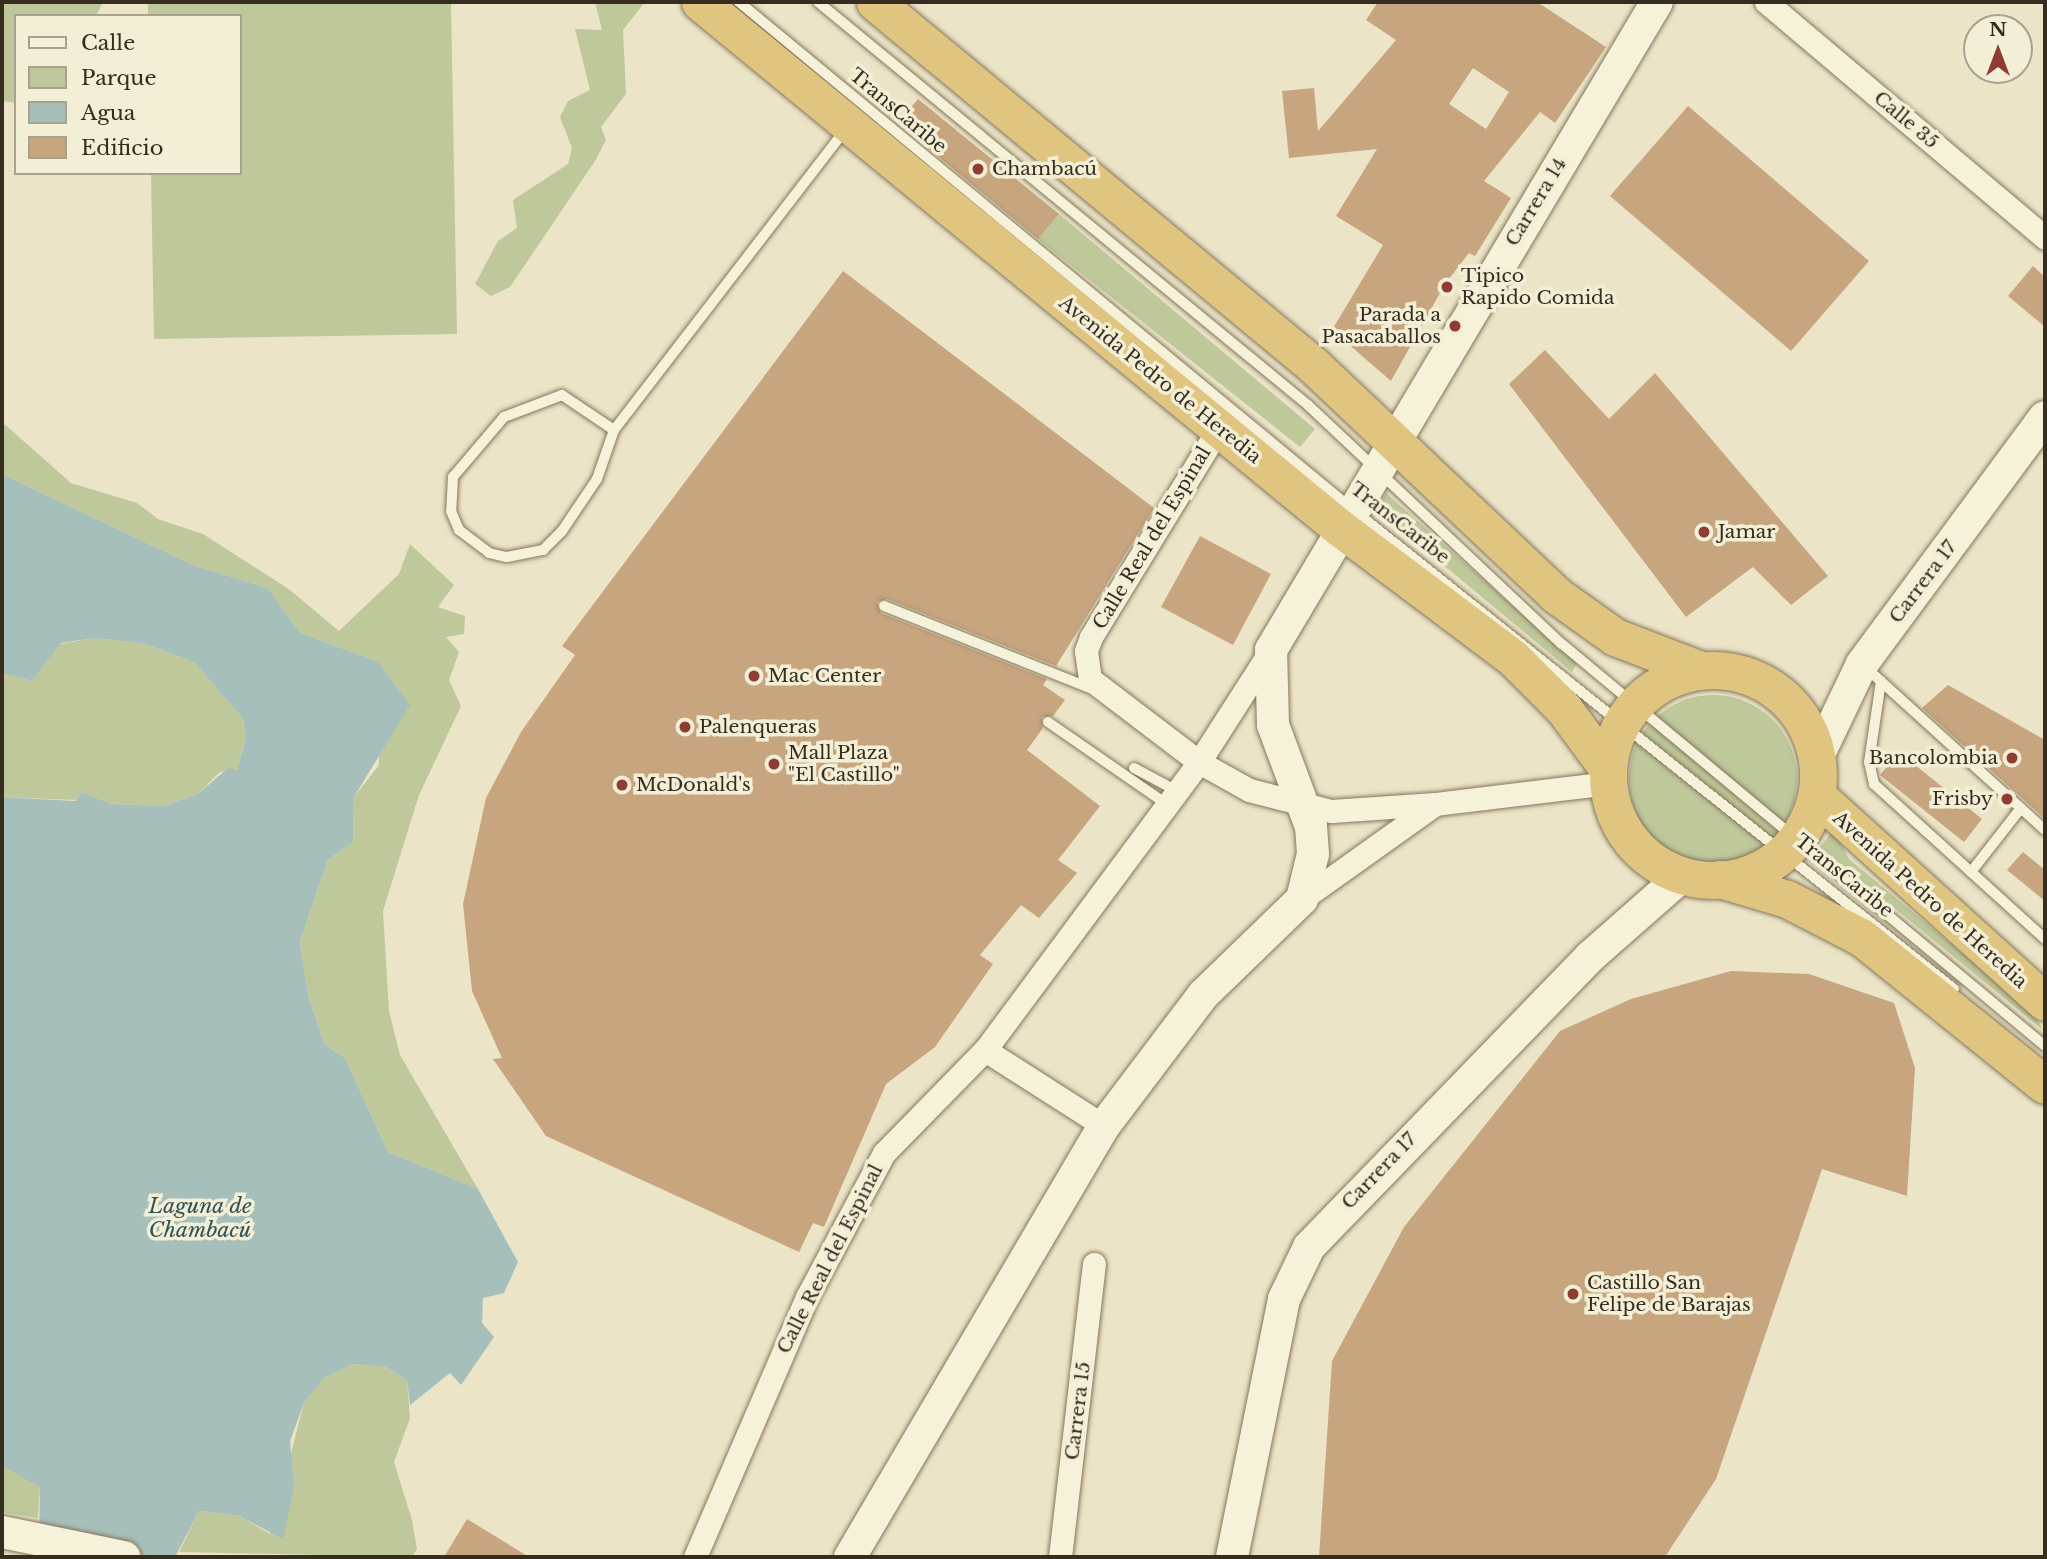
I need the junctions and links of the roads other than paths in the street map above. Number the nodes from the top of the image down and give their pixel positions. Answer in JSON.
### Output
{"nodes":[{"id":1,"x":700,"y":2,"type":"edge"},
{"id":2,"x":739,"y":2,"type":"edge"},
{"id":3,"x":818,"y":2,"type":"edge"},
{"id":4,"x":875,"y":2,"type":"edge"},
{"id":5,"x":1657,"y":2,"type":"edge"},
{"id":6,"x":1769,"y":3,"type":"edge"},
{"id":7,"x":849,"y":125,"type":"junction"},
{"id":8,"x":897,"y":164,"type":"junction"},
{"id":9,"x":915,"y":195,"type":"dead end"},
{"id":10,"x":2045,"y":238,"type":"edge"},
{"id":11,"x":1040,"y":300,"type":"dead end"},
{"id":12,"x":2045,"y":416,"type":"edge"},
{"id":13,"x":614,"y":430,"type":"junction"},
{"id":14,"x":1216,"y":433,"type":"junction"},
{"id":15,"x":1385,"y":453,"type":"junction"},
{"id":16,"x":1346,"y":518,"type":"junction"},
{"id":17,"x":884,"y":606,"type":"dead end"},
{"id":18,"x":1271,"y":650,"type":"junction"},
{"id":19,"x":1701,"y":670,"type":"junction"},
{"id":20,"x":1872,"y":673,"type":"junction"},
{"id":21,"x":1098,"y":691,"type":"junction"},
{"id":22,"x":1628,"y":713,"type":"junction"},
{"id":23,"x":1048,"y":722,"type":"dead end"},
{"id":24,"x":1817,"y":758,"type":"junction"},
{"id":25,"x":1199,"y":762,"type":"junction"},
{"id":26,"x":1134,"y":768,"type":"dead end"},
{"id":27,"x":1608,"y":776,"type":"junction"},
{"id":28,"x":1816,"y":796,"type":"junction"},
{"id":29,"x":1172,"y":798,"type":"junction"},
{"id":30,"x":1435,"y":804,"type":"junction"},
{"id":31,"x":1305,"y":806,"type":"junction"},
{"id":32,"x":2021,"y":808,"type":"junction"},
{"id":33,"x":2045,"y":830,"type":"edge"},
{"id":34,"x":1791,"y":845,"type":"junction"},
{"id":35,"x":1972,"y":872,"type":"junction"},
{"id":36,"x":1683,"y":875,"type":"junction"},
{"id":37,"x":1718,"y":879,"type":"junction"},
{"id":38,"x":1302,"y":900,"type":"junction"},
{"id":39,"x":2045,"y":939,"type":"edge"},
{"id":40,"x":2045,"y":1002,"type":"edge"},
{"id":41,"x":2008,"y":1034,"type":"dead end"},
{"id":42,"x":2045,"y":1046,"type":"edge"},
{"id":43,"x":985,"y":1050,"type":"junction"},
{"id":44,"x":2026,"y":1051,"type":"dead end"},
{"id":45,"x":2045,"y":1067,"type":"edge"},
{"id":46,"x":2045,"y":1085,"type":"edge"},
{"id":47,"x":1104,"y":1126,"type":"junction"},
{"id":48,"x":1094,"y":1264,"type":"dead end"},
{"id":49,"x":2,"y":1532,"type":"edge"},
{"id":50,"x":124,"y":1557,"type":"edge"},
{"id":51,"x":695,"y":1557,"type":"edge"},
{"id":52,"x":850,"y":1557,"type":"edge"},
{"id":53,"x":1060,"y":1557,"type":"edge"},
{"id":54,"x":1232,"y":1557,"type":"edge"}],
"edges":[{"from":1,"to":7,"type":"highway","name":"Avenida Pedro de Heredia"},
{"from":2,"to":16,"type":"lane","name":"TransCaribe"},
{"from":3,"to":15,"type":"lane","name":"TransCaribe"},
{"from":4,"to":15,"type":"highway"},
{"from":5,"to":15,"type":"main road","name":"Carrera 14"},
{"from":6,"to":10,"type":"street","name":"Calle 35"},
{"from":7,"to":8,"type":"highway","name":"Avenida Pedro de Heredia"},
{"from":7,"to":13,"type":"lane"},
{"from":8,"to":9,"type":"lane"},
{"from":8,"to":14,"type":"highway","name":"Avenida Pedro de Heredia"},
{"from":11,"to":14,"type":"lane"},
{"from":12,"to":20,"type":"main road","name":"Carrera 17"},
{"from":13,"to":13,"type":"lane"},
{"from":14,"to":16,"type":"highway","name":"Avenida Pedro de Heredia"},
{"from":14,"to":21,"type":"street","name":"Calle Real del Espinal"},
{"from":15,"to":16,"type":"main road","name":"Calle Real del Espinal"},
{"from":15,"to":19,"type":"highway"},
{"from":15,"to":22,"type":"lane","name":"TransCaribe"},
{"from":16,"to":18,"type":"main road","name":"Calle Real del Espinal"},
{"from":16,"to":22,"type":"lane","name":"TransCaribe"},
{"from":16,"to":27,"type":"highway","name":"Avenida Pedro de Heredia"},
{"from":17,"to":21,"type":"lane"},
{"from":18,"to":25,"type":"street","name":"Calle Real del Espinal"},
{"from":18,"to":31,"type":"main road"},
{"from":19,"to":22,"type":"highway"},
{"from":19,"to":24,"type":"highway"},
{"from":20,"to":24,"type":"main road","name":"Carrera 17"},
{"from":20,"to":32,"type":"lane"},
{"from":20,"to":35,"type":"lane"},
{"from":21,"to":25,"type":"street"},
{"from":22,"to":27,"type":"highway"},
{"from":22,"to":34,"type":"lane","name":"TransCaribe"},
{"from":22,"to":34,"type":"lane","name":"TransCaribe"},
{"from":23,"to":29,"type":"lane"},
{"from":24,"to":28,"type":"highway"},
{"from":25,"to":29,"type":"street","name":"Calle Real del Espinal"},
{"from":25,"to":31,"type":"street"},
{"from":26,"to":29,"type":"lane"},
{"from":27,"to":30,"type":"street"},
{"from":27,"to":36,"type":"highway"},
{"from":28,"to":34,"type":"highway"},
{"from":28,"to":40,"type":"highway","name":"Avenida Pedro de Heredia"},
{"from":29,"to":43,"type":"street","name":"Calle Real del Espinal"},
{"from":30,"to":31,"type":"street"},
{"from":30,"to":38,"type":"street"},
{"from":31,"to":38,"type":"main road"},
{"from":32,"to":33,"type":"lane"},
{"from":32,"to":35,"type":"lane"},
{"from":34,"to":37,"type":"highway"},
{"from":34,"to":41,"type":"lane","name":"TransCaribe"},
{"from":34,"to":42,"type":"lane","name":"TransCaribe"},
{"from":35,"to":39,"type":"lane"},
{"from":36,"to":37,"type":"highway"},
{"from":36,"to":54,"type":"main road","name":"Carrera 17"},
{"from":37,"to":46,"type":"highway"},
{"from":38,"to":47,"type":"main road"},
{"from":43,"to":47,"type":"street"},
{"from":43,"to":51,"type":"street","name":"Calle Real del Espinal"},
{"from":44,"to":45,"type":"lane"},
{"from":47,"to":52,"type":"main road"},
{"from":48,"to":53,"type":"street","name":"Carrera 15"},
{"from":49,"to":50,"type":"main road"}]}
